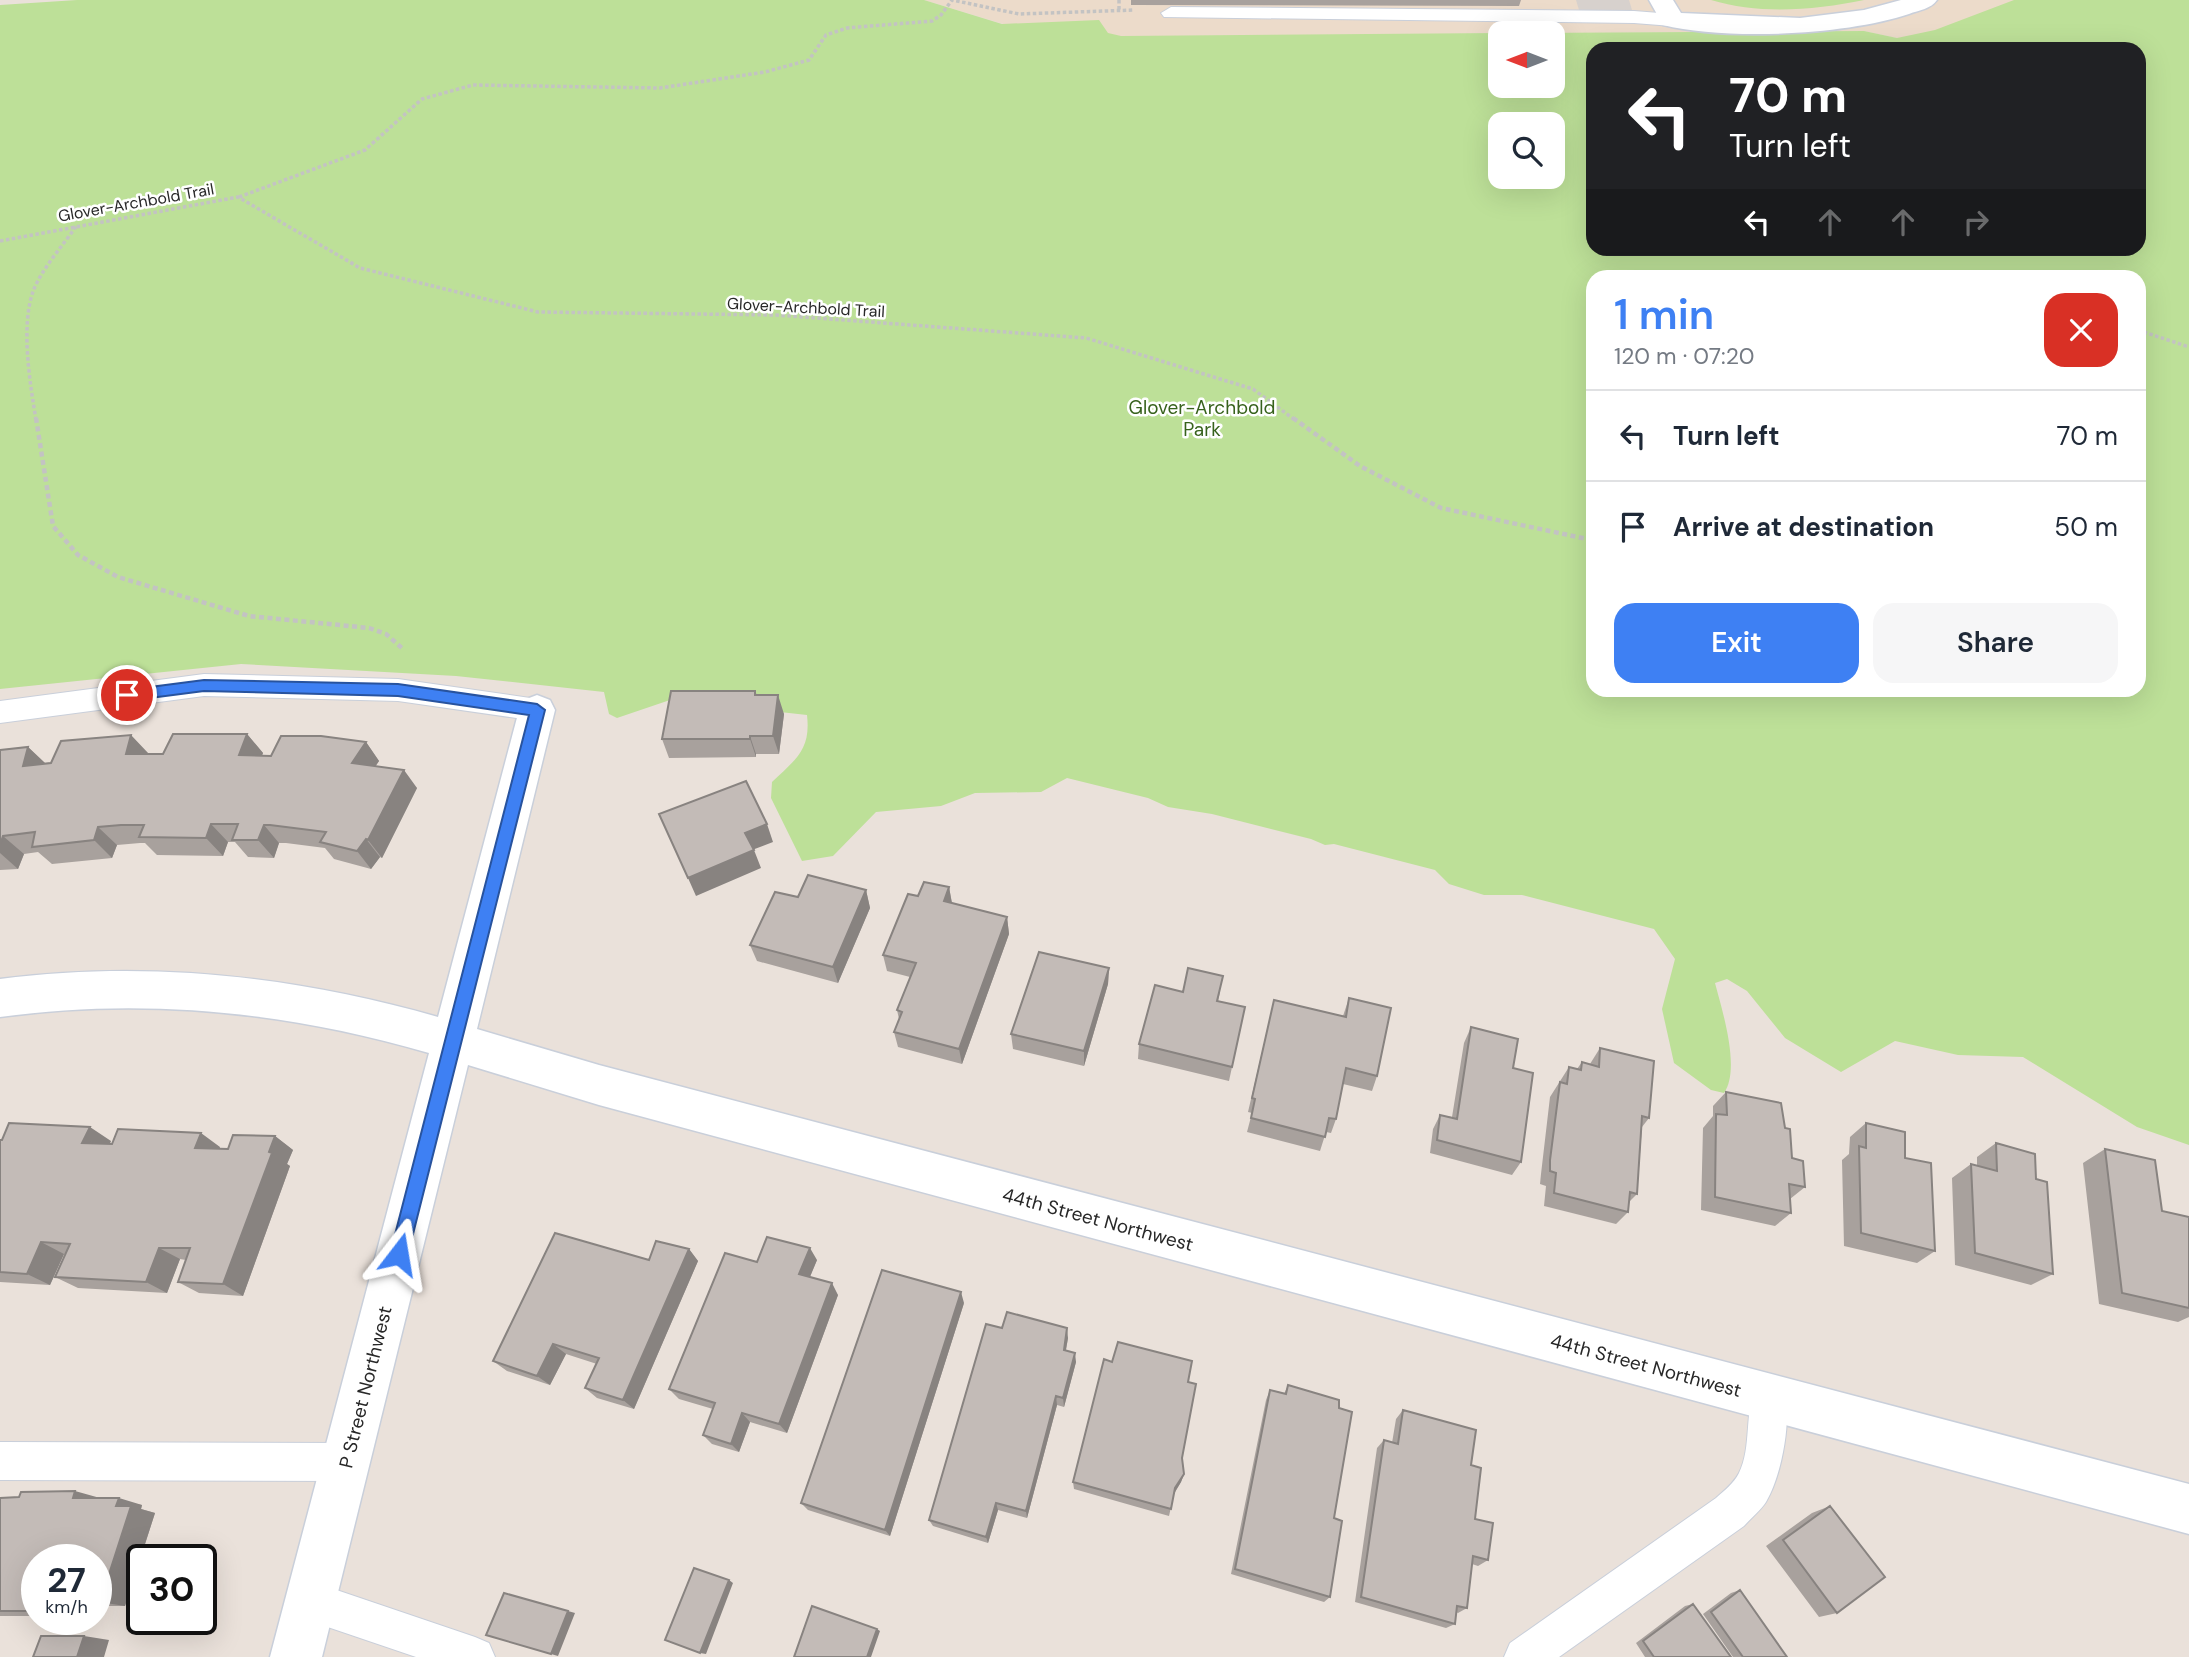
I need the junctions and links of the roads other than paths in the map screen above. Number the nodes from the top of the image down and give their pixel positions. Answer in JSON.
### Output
{"nodes":[{"id":1,"x":1925,"y":0,"type":"edge"},
{"id":2,"x":1666,"y":10,"type":"edge"},
{"id":3,"x":1171,"y":13,"type":"dead end"},
{"id":4,"x":537,"y":710,"type":"joint"},
{"id":5,"x":0,"y":712,"type":"edge"},
{"id":6,"x":0,"y":998,"type":"edge"},
{"id":7,"x":453,"y":1042,"type":"junction"},
{"id":8,"x":1769,"y":1398,"type":"junction"},
{"id":9,"x":0,"y":1461,"type":"edge"},
{"id":10,"x":346,"y":1462,"type":"junction"},
{"id":11,"x":2189,"y":1510,"type":"edge"},
{"id":12,"x":310,"y":1601,"type":"junction"},
{"id":13,"x":296,"y":1657,"type":"edge"},
{"id":14,"x":475,"y":1657,"type":"edge"},
{"id":15,"x":1524,"y":1657,"type":"edge"}],
"edges":[{"from":1,"to":2,"type":"street"},
{"from":2,"to":3,"type":"lane"},
{"from":4,"to":5,"type":"lane"},
{"from":4,"to":7,"type":"street","name":"P Street Northwest"},
{"from":6,"to":7,"type":"street","name":"44th Street Northwest"},
{"from":7,"to":8,"type":"street","name":"44th Street Northwest"},
{"from":7,"to":10,"type":"street","name":"P Street Northwest"},
{"from":8,"to":11,"type":"street","name":"44th Street Northwest"},
{"from":8,"to":15,"type":"lane"},
{"from":9,"to":10,"type":"lane"},
{"from":10,"to":12,"type":"street","name":"P Street Northwest"},
{"from":12,"to":13,"type":"street","name":"P Street Northwest"},
{"from":12,"to":14,"type":"lane"}]}
